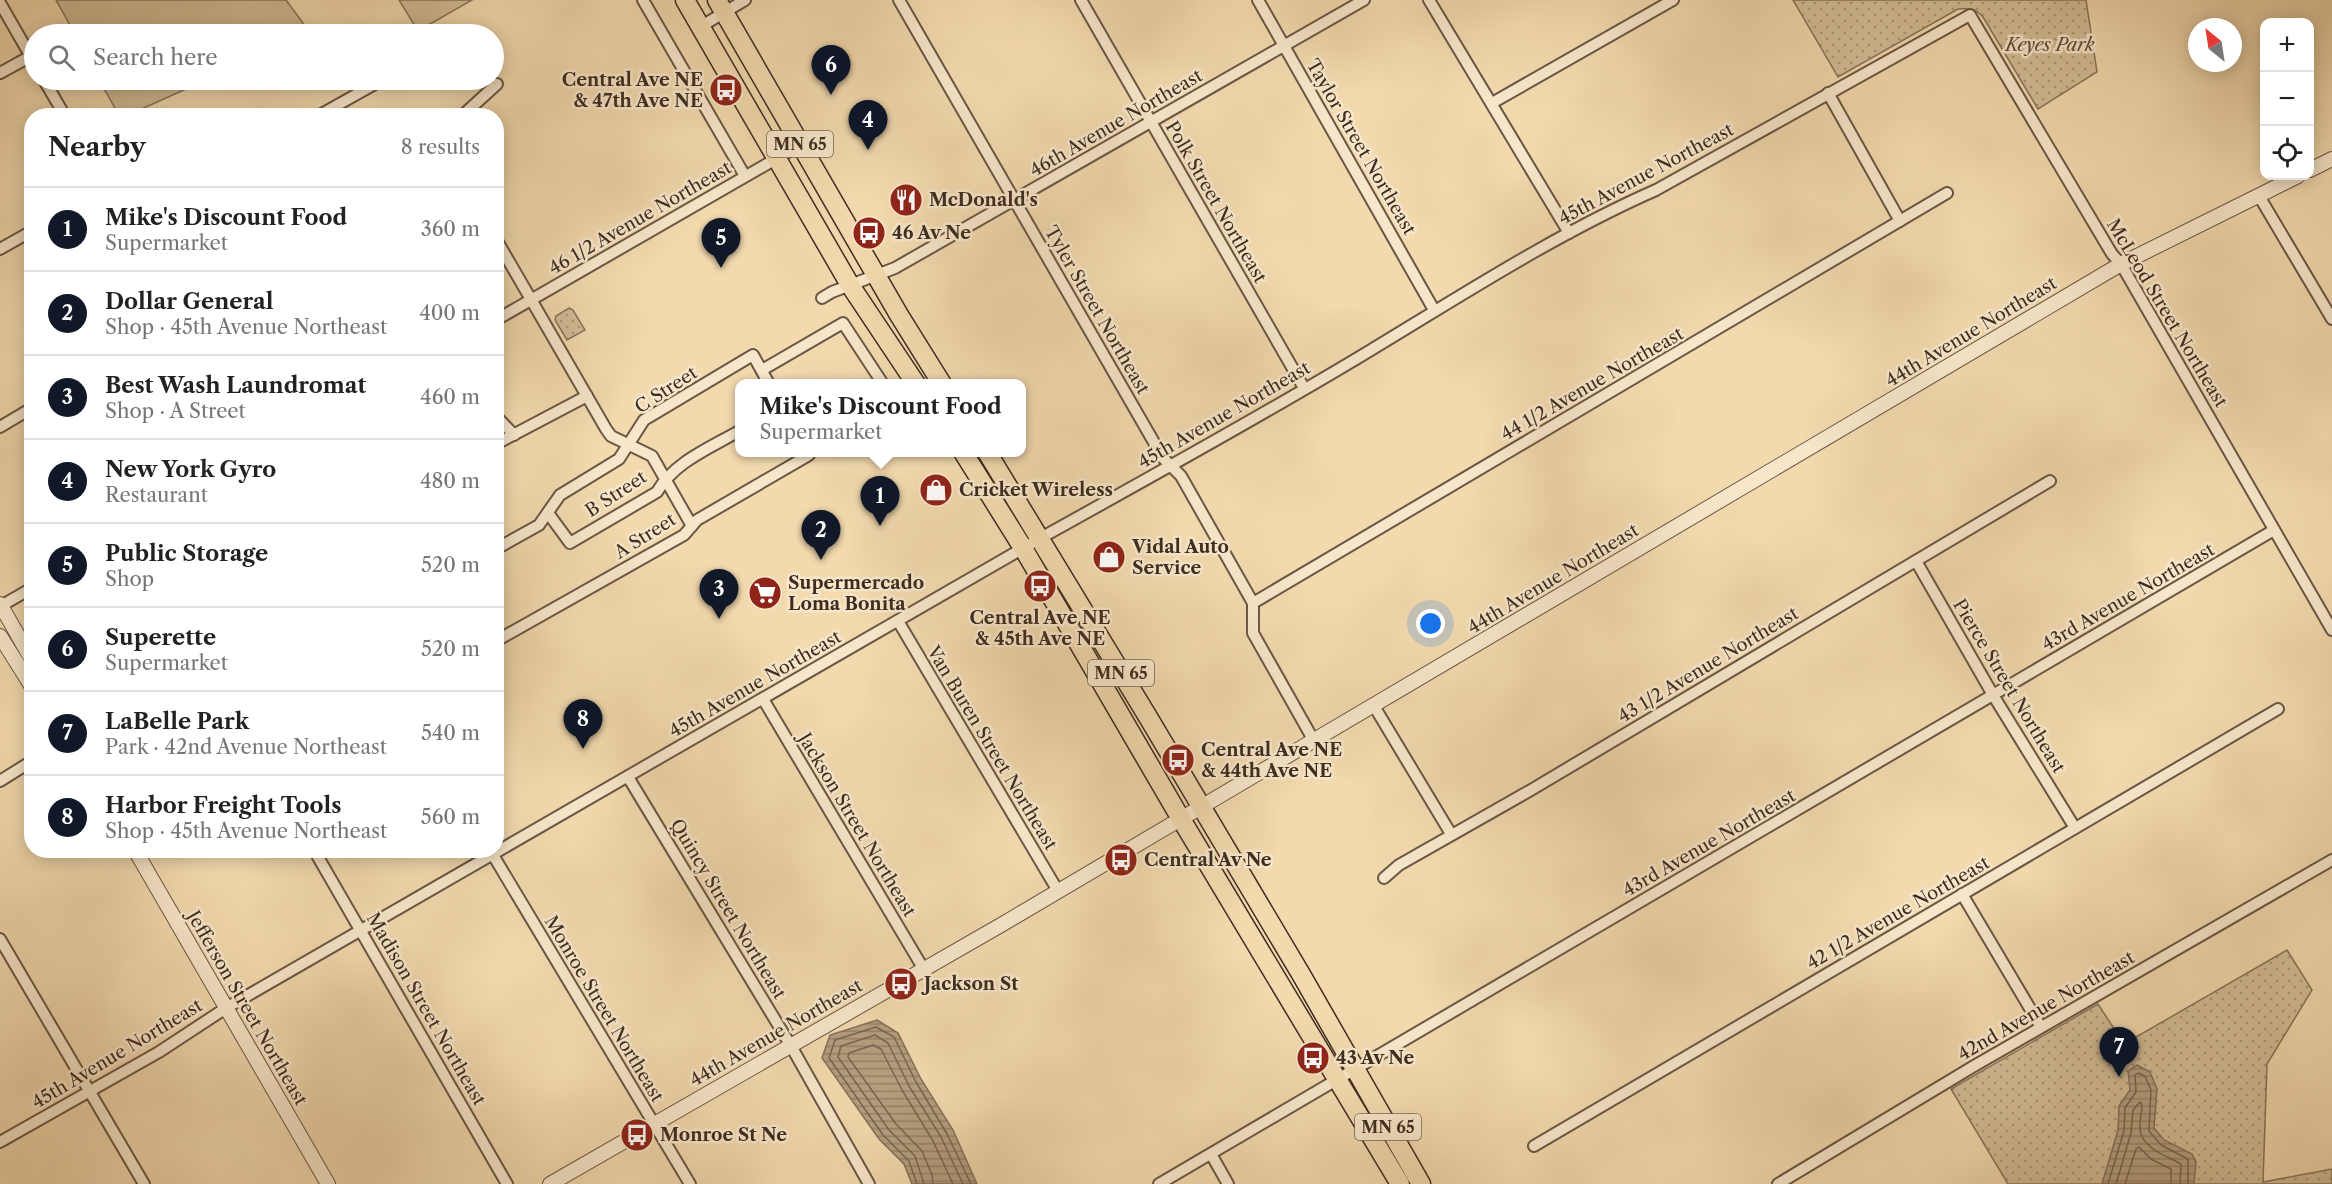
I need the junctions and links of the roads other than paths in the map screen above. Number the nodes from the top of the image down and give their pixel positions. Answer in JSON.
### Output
{"nodes":[{"id":1,"x":643,"y":0,"type":"edge"},
{"id":2,"x":685,"y":0,"type":"edge"},
{"id":3,"x":745,"y":0,"type":"edge"},
{"id":4,"x":898,"y":0,"type":"edge"},
{"id":5,"x":1081,"y":0,"type":"edge"},
{"id":6,"x":1258,"y":0,"type":"edge"},
{"id":7,"x":1364,"y":0,"type":"edge"},
{"id":8,"x":1429,"y":0,"type":"edge"},
{"id":9,"x":1673,"y":0,"type":"edge"},
{"id":10,"x":0,"y":3,"type":"edge"},
{"id":11,"x":720,"y":6,"type":"edge"},
{"id":12,"x":1970,"y":15,"type":"joint"},
{"id":13,"x":700,"y":27,"type":"junction"},
{"id":14,"x":24,"y":44,"type":"edge"},
{"id":15,"x":1284,"y":46,"type":"junction"},
{"id":16,"x":24,"y":63,"type":"edge"},
{"id":17,"x":0,"y":73,"type":"edge"},
{"id":18,"x":50,"y":90,"type":"edge"},
{"id":19,"x":364,"y":90,"type":"edge"},
{"id":20,"x":490,"y":90,"type":"edge"},
{"id":21,"x":1828,"y":93,"type":"junction"},
{"id":22,"x":1492,"y":103,"type":"junction"},
{"id":23,"x":60,"y":108,"type":"edge"},
{"id":24,"x":332,"y":108,"type":"edge"},
{"id":25,"x":471,"y":108,"type":"edge"},
{"id":26,"x":1151,"y":122,"type":"junction"},
{"id":27,"x":800,"y":145,"type":"junction"},
{"id":28,"x":776,"y":159,"type":"junction"},
{"id":29,"x":2332,"y":159,"type":"edge"},
{"id":30,"x":2314,"y":168,"type":"edge"},
{"id":31,"x":745,"y":176,"type":"junction"},
{"id":32,"x":2290,"y":180,"type":"edge"},
{"id":33,"x":1947,"y":193,"type":"dead end"},
{"id":34,"x":2259,"y":196,"type":"junction"},
{"id":35,"x":1014,"y":200,"type":"junction"},
{"id":36,"x":1900,"y":221,"type":"junction"},
{"id":37,"x":1569,"y":233,"type":"junction"},
{"id":38,"x":24,"y":236,"type":"edge"},
{"id":39,"x":0,"y":249,"type":"edge"},
{"id":40,"x":504,"y":253,"type":"edge"},
{"id":41,"x":2121,"y":264,"type":"junction"},
{"id":42,"x":876,"y":276,"type":"junction"},
{"id":43,"x":850,"y":285,"type":"junction"},
{"id":44,"x":822,"y":298,"type":"dead end"},
{"id":45,"x":531,"y":300,"type":"junction"},
{"id":46,"x":1434,"y":310,"type":"junction"},
{"id":47,"x":504,"y":315,"type":"edge"},
{"id":48,"x":2332,"y":319,"type":"edge"},
{"id":49,"x":762,"y":370,"type":"junction"},
{"id":50,"x":766,"y":379,"type":"edge"},
{"id":51,"x":880,"y":379,"type":"edge"},
{"id":52,"x":913,"y":379,"type":"edge"},
{"id":53,"x":939,"y":379,"type":"edge"},
{"id":54,"x":1304,"y":388,"type":"junction"},
{"id":55,"x":587,"y":396,"type":"junction"},
{"id":56,"x":24,"y":413,"type":"edge"},
{"id":57,"x":504,"y":424,"type":"edge"},
{"id":58,"x":0,"y":427,"type":"edge"},
{"id":59,"x":735,"y":433,"type":"edge"},
{"id":60,"x":514,"y":435,"type":"junction"},
{"id":61,"x":504,"y":440,"type":"edge"},
{"id":62,"x":628,"y":445,"type":"junction"},
{"id":63,"x":803,"y":457,"type":"edge"},
{"id":64,"x":966,"y":457,"type":"edge"},
{"id":65,"x":989,"y":457,"type":"edge"},
{"id":66,"x":1172,"y":465,"type":"junction"},
{"id":67,"x":665,"y":477,"type":"junction"},
{"id":68,"x":2050,"y":481,"type":"dead end"},
{"id":69,"x":548,"y":513,"type":"junction"},
{"id":70,"x":692,"y":526,"type":"junction"},
{"id":71,"x":2274,"y":530,"type":"junction"},
{"id":72,"x":1031,"y":543,"type":"junction"},
{"id":73,"x":504,"y":545,"type":"edge"},
{"id":74,"x":1916,"y":561,"type":"junction"},
{"id":75,"x":24,"y":592,"type":"edge"},
{"id":76,"x":1253,"y":603,"type":"junction"},
{"id":77,"x":0,"y":605,"type":"edge"},
{"id":78,"x":898,"y":621,"type":"junction"},
{"id":79,"x":2332,"y":630,"type":"edge"},
{"id":80,"x":0,"y":636,"type":"edge"},
{"id":81,"x":504,"y":636,"type":"edge"},
{"id":82,"x":24,"y":646,"type":"edge"},
{"id":83,"x":24,"y":674,"type":"edge"},
{"id":84,"x":1994,"y":695,"type":"junction"},
{"id":85,"x":763,"y":699,"type":"junction"},
{"id":86,"x":1374,"y":706,"type":"junction"},
{"id":87,"x":2278,"y":709,"type":"dead end"},
{"id":88,"x":1314,"y":741,"type":"junction"},
{"id":89,"x":24,"y":766,"type":"edge"},
{"id":90,"x":628,"y":777,"type":"junction"},
{"id":91,"x":0,"y":781,"type":"edge"},
{"id":92,"x":1201,"y":808,"type":"junction"},
{"id":93,"x":1181,"y":819,"type":"junction"},
{"id":94,"x":2075,"y":828,"type":"junction"},
{"id":95,"x":1451,"y":834,"type":"junction"},
{"id":96,"x":504,"y":845,"type":"edge"},
{"id":97,"x":140,"y":858,"type":"edge"},
{"id":98,"x":319,"y":858,"type":"edge"},
{"id":99,"x":481,"y":858,"type":"edge"},
{"id":100,"x":495,"y":858,"type":"edge"},
{"id":101,"x":2332,"y":860,"type":"edge"},
{"id":102,"x":1384,"y":878,"type":"dead end"},
{"id":103,"x":1058,"y":891,"type":"junction"},
{"id":104,"x":1962,"y":894,"type":"junction"},
{"id":105,"x":362,"y":931,"type":"junction"},
{"id":106,"x":0,"y":939,"type":"edge"},
{"id":107,"x":923,"y":968,"type":"junction"},
{"id":108,"x":226,"y":1008,"type":"junction"},
{"id":109,"x":2041,"y":1027,"type":"junction"},
{"id":110,"x":791,"y":1046,"type":"junction"},
{"id":111,"x":1346,"y":1075,"type":"junction"},
{"id":112,"x":88,"y":1092,"type":"junction"},
{"id":113,"x":654,"y":1124,"type":"junction"},
{"id":114,"x":0,"y":1142,"type":"edge"},
{"id":115,"x":1534,"y":1146,"type":"dead end"},
{"id":116,"x":1211,"y":1154,"type":"junction"},
{"id":117,"x":144,"y":1184,"type":"edge"},
{"id":118,"x":328,"y":1184,"type":"edge"},
{"id":119,"x":507,"y":1184,"type":"edge"},
{"id":120,"x":550,"y":1184,"type":"edge"},
{"id":121,"x":690,"y":1184,"type":"edge"},
{"id":122,"x":869,"y":1184,"type":"edge"},
{"id":123,"x":1159,"y":1184,"type":"edge"},
{"id":124,"x":1228,"y":1184,"type":"edge"},
{"id":125,"x":1400,"y":1184,"type":"edge"},
{"id":126,"x":1421,"y":1184,"type":"edge"},
{"id":127,"x":1778,"y":1184,"type":"edge"}],
"edges":[{"from":1,"to":31,"type":"street"},
{"from":2,"to":13,"type":"main road","number":"MN 65"},
{"from":3,"to":11,"type":"street"},
{"from":4,"to":35,"type":"street","name":"Tyler Street Northeast"},
{"from":5,"to":26,"type":"street","name":"Polk Street Northeast"},
{"from":6,"to":15,"type":"street","name":"Taylor Street Northeast"},
{"from":7,"to":15,"type":"street","name":"46th Avenue Northeast"},
{"from":8,"to":22,"type":"street"},
{"from":9,"to":22,"type":"street"},
{"from":10,"to":14,"type":"street"},
{"from":11,"to":13,"type":"street"},
{"from":11,"to":27,"type":"main road","number":"MN 65"},
{"from":12,"to":21,"type":"street","name":"45th Avenue Northeast"},
{"from":12,"to":41,"type":"street","name":"McLeod Street Northeast"},
{"from":13,"to":28,"type":"main road","number":"MN 65"},
{"from":15,"to":26,"type":"street","name":"46th Avenue Northeast"},
{"from":15,"to":46,"type":"street","name":"Taylor Street Northeast"},
{"from":16,"to":17,"type":"street"},
{"from":18,"to":23,"type":"street"},
{"from":19,"to":24,"type":"street"},
{"from":20,"to":25,"type":"street"},
{"from":21,"to":36,"type":"street"},
{"from":21,"to":37,"type":"street","name":"45th Avenue Northeast"},
{"from":22,"to":37,"type":"street"},
{"from":26,"to":35,"type":"street","name":"46th Avenue Northeast"},
{"from":26,"to":54,"type":"street","name":"Polk Street Northeast"},
{"from":27,"to":28,"type":"street","name":"46 1/2 Avenue Northeast"},
{"from":27,"to":42,"type":"main road","number":"MN 65"},
{"from":28,"to":31,"type":"street","name":"46 1/2 Avenue Northeast"},
{"from":28,"to":43,"type":"main road","number":"MN 65"},
{"from":29,"to":30,"type":"street"},
{"from":31,"to":45,"type":"street","name":"46 1/2 Avenue Northeast"},
{"from":32,"to":34,"type":"street","name":"44th Avenue Northeast"},
{"from":33,"to":36,"type":"street","name":"44 1/2 Avenue Northeast"},
{"from":34,"to":41,"type":"street","name":"44th Avenue Northeast"},
{"from":34,"to":48,"type":"street"},
{"from":35,"to":42,"type":"street","name":"46th Avenue Northeast"},
{"from":35,"to":66,"type":"street","name":"Tyler Street Northeast"},
{"from":36,"to":76,"type":"street","name":"44 1/2 Avenue Northeast"},
{"from":37,"to":46,"type":"street","name":"45th Avenue Northeast"},
{"from":38,"to":39,"type":"street"},
{"from":40,"to":45,"type":"street"},
{"from":41,"to":71,"type":"street","name":"McLeod Street Northeast"},
{"from":41,"to":86,"type":"street","name":"44th Avenue Northeast"},
{"from":42,"to":43,"type":"street","name":"46th Avenue Northeast"},
{"from":42,"to":53,"type":"main road","number":"MN 65"},
{"from":43,"to":44,"type":"street","name":"46th Avenue Northeast"},
{"from":43,"to":52,"type":"main road","number":"MN 65"},
{"from":45,"to":47,"type":"street","name":"46 1/2 Avenue Northeast"},
{"from":45,"to":55,"type":"street"},
{"from":46,"to":54,"type":"street","name":"45th Avenue Northeast"},
{"from":49,"to":50,"type":"street"},
{"from":49,"to":51,"type":"street"},
{"from":49,"to":62,"type":"street","name":"C Street"},
{"from":54,"to":66,"type":"street","name":"45th Avenue Northeast"},
{"from":55,"to":60,"type":"street"},
{"from":55,"to":62,"type":"street"},
{"from":56,"to":58,"type":"street"},
{"from":57,"to":60,"type":"street"},
{"from":59,"to":67,"type":"street","name":"B Street"},
{"from":60,"to":61,"type":"street"},
{"from":62,"to":67,"type":"street"},
{"from":62,"to":69,"type":"street","name":"C Street"},
{"from":63,"to":70,"type":"street","name":"A Street"},
{"from":64,"to":72,"type":"main road","number":"MN 65"},
{"from":65,"to":72,"type":"main road","number":"MN 65"},
{"from":66,"to":72,"type":"street","name":"45th Avenue Northeast"},
{"from":66,"to":76,"type":"street","name":"Tyler Street Northeast"},
{"from":67,"to":69,"type":"street","name":"B Street"},
{"from":67,"to":70,"type":"street"},
{"from":68,"to":74,"type":"street","name":"43 1/2 Avenue Northeast"},
{"from":69,"to":73,"type":"street","name":"C Street"},
{"from":70,"to":81,"type":"street","name":"A Street"},
{"from":71,"to":79,"type":"street","name":"McLeod Street Northeast"},
{"from":71,"to":84,"type":"street","name":"43rd Avenue Northeast"},
{"from":72,"to":78,"type":"street","name":"45th Avenue Northeast"},
{"from":72,"to":92,"type":"main road","number":"MN 65"},
{"from":72,"to":93,"type":"main road","number":"MN 65"},
{"from":74,"to":84,"type":"street","name":"Pierce Street Northeast"},
{"from":74,"to":95,"type":"street","name":"43 1/2 Avenue Northeast"},
{"from":75,"to":77,"type":"street"},
{"from":76,"to":88,"type":"street"},
{"from":77,"to":82,"type":"street"},
{"from":78,"to":85,"type":"street","name":"45th Avenue Northeast"},
{"from":78,"to":103,"type":"street","name":"Van Buren Street Northeast"},
{"from":80,"to":83,"type":"street"},
{"from":84,"to":94,"type":"street","name":"Pierce Street Northeast"},
{"from":84,"to":111,"type":"street","name":"43rd Avenue Northeast"},
{"from":85,"to":90,"type":"street","name":"45th Avenue Northeast"},
{"from":85,"to":107,"type":"street","name":"Jackson Street Northeast"},
{"from":86,"to":88,"type":"street","name":"44th Avenue Northeast"},
{"from":86,"to":95,"type":"street"},
{"from":87,"to":94,"type":"street","name":"42 1/2 Avenue Northeast"},
{"from":88,"to":92,"type":"street","name":"44th Avenue Northeast"},
{"from":89,"to":91,"type":"street"},
{"from":90,"to":96,"type":"street","name":"45th Avenue Northeast"},
{"from":90,"to":110,"type":"street","name":"Quincy Street Northeast"},
{"from":92,"to":93,"type":"street","name":"44th Avenue Northeast"},
{"from":92,"to":111,"type":"main road","number":"MN 65"},
{"from":93,"to":103,"type":"street","name":"44th Avenue Northeast"},
{"from":93,"to":111,"type":"main road","number":"MN 65"},
{"from":94,"to":104,"type":"street","name":"42 1/2 Avenue Northeast"},
{"from":95,"to":102,"type":"street","name":"43 1/2 Avenue Northeast"},
{"from":97,"to":108,"type":"street","name":"Jefferson Street Northeast"},
{"from":98,"to":105,"type":"street","name":"Madison Street Northeast"},
{"from":99,"to":105,"type":"street","name":"45th Avenue Northeast"},
{"from":100,"to":113,"type":"street","name":"Monroe Street Northeast"},
{"from":101,"to":109,"type":"street","name":"42nd Avenue Northeast"},
{"from":103,"to":107,"type":"street","name":"44th Avenue Northeast"},
{"from":104,"to":109,"type":"street"},
{"from":104,"to":115,"type":"street","name":"42 1/2 Avenue Northeast"},
{"from":105,"to":108,"type":"street","name":"45th Avenue Northeast"},
{"from":105,"to":119,"type":"street","name":"Madison Street Northeast"},
{"from":106,"to":112,"type":"street"},
{"from":107,"to":110,"type":"street","name":"44th Avenue Northeast"},
{"from":108,"to":112,"type":"street","name":"45th Avenue Northeast"},
{"from":108,"to":118,"type":"street","name":"Jefferson Street Northeast"},
{"from":109,"to":127,"type":"street","name":"42nd Avenue Northeast"},
{"from":110,"to":113,"type":"street","name":"44th Avenue Northeast"},
{"from":110,"to":122,"type":"street","name":"Quincy Street Northeast"},
{"from":111,"to":116,"type":"street","name":"43rd Avenue Northeast"},
{"from":111,"to":125,"type":"main road","number":"MN 65"},
{"from":111,"to":126,"type":"main road","number":"MN 65"},
{"from":112,"to":114,"type":"street","name":"45th Avenue Northeast"},
{"from":112,"to":117,"type":"street"},
{"from":113,"to":120,"type":"street","name":"44th Avenue Northeast"},
{"from":113,"to":121,"type":"street","name":"Monroe Street Northeast"},
{"from":116,"to":123,"type":"street","name":"43rd Avenue Northeast"},
{"from":116,"to":124,"type":"street"}]}
